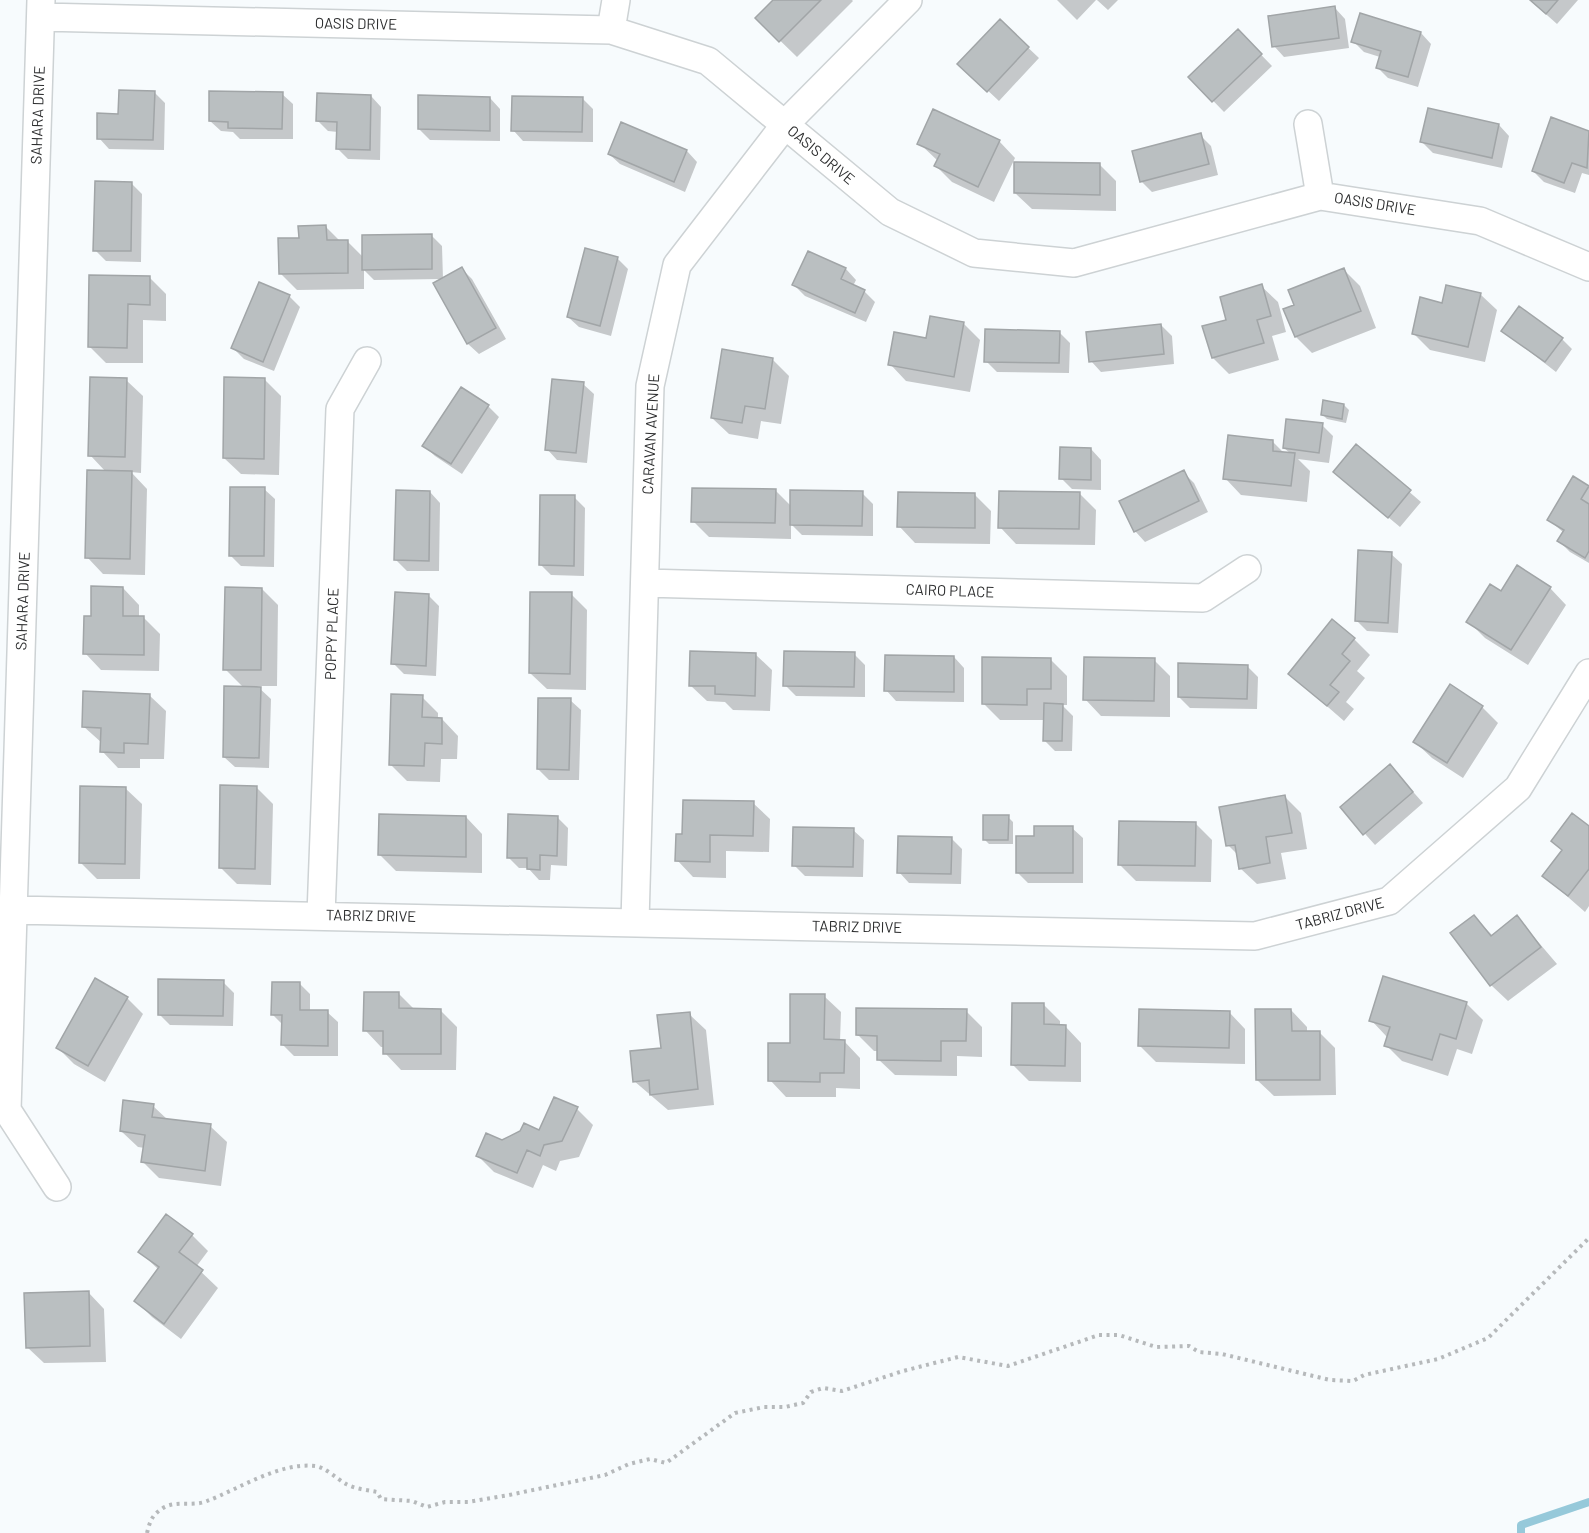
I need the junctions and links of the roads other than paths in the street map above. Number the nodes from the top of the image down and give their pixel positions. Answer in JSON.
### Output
{"nodes":[{"id":1,"x":616,"y":0,"type":"edge"},
{"id":2,"x":908,"y":0,"type":"edge"},
{"id":3,"x":41,"y":9,"type":"edge"},
{"id":4,"x":611,"y":30,"type":"junction"},
{"id":5,"x":1308,"y":124,"type":"dead end"},
{"id":6,"x":786,"y":125,"type":"junction"},
{"id":7,"x":1320,"y":196,"type":"junction"},
{"id":8,"x":1589,"y":267,"type":"edge"},
{"id":9,"x":367,"y":360,"type":"dead end"},
{"id":10,"x":1247,"y":569,"type":"dead end"},
{"id":11,"x":645,"y":583,"type":"junction"},
{"id":12,"x":1589,"y":673,"type":"edge"},
{"id":13,"x":13,"y":910,"type":"junction"},
{"id":14,"x":321,"y":915,"type":"junction"},
{"id":15,"x":635,"y":922,"type":"junction"},
{"id":16,"x":57,"y":1187,"type":"dead end"}],
"edges":[{"from":1,"to":4,"type":"street"},
{"from":2,"to":6,"type":"street","name":"CARAVAN AVENUE"},
{"from":3,"to":4,"type":"street","name":"OASIS DRIVE"},
{"from":3,"to":13,"type":"street","name":"SAHARA DRIVE"},
{"from":4,"to":6,"type":"street","name":"OASIS DRIVE"},
{"from":5,"to":7,"type":"street"},
{"from":6,"to":7,"type":"street","name":"OASIS DRIVE"},
{"from":6,"to":11,"type":"street","name":"CARAVAN AVENUE"},
{"from":7,"to":8,"type":"street","name":"OASIS DRIVE"},
{"from":9,"to":14,"type":"street","name":"POPPY PLACE"},
{"from":10,"to":11,"type":"street","name":"CAIRO PLACE"},
{"from":11,"to":15,"type":"street","name":"CARAVAN AVENUE"},
{"from":12,"to":15,"type":"street","name":"TABRIZ DRIVE"},
{"from":13,"to":14,"type":"street","name":"TABRIZ DRIVE"},
{"from":13,"to":16,"type":"street","name":"SAHARA DRIVE"},
{"from":14,"to":15,"type":"street","name":"TABRIZ DRIVE"}]}
